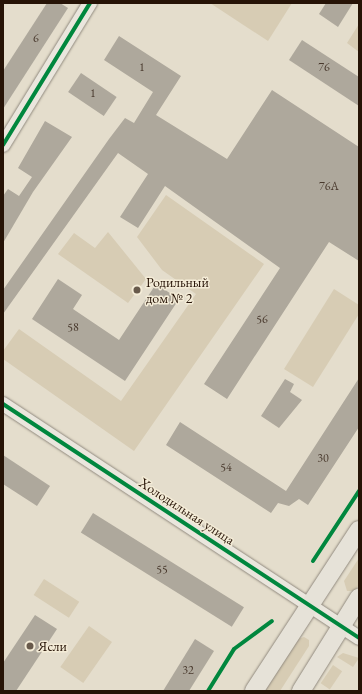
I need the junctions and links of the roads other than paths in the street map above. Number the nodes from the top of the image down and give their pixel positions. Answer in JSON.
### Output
{"nodes":[{"id":1,"x":90,"y":3,"type":"edge"},
{"id":2,"x":3,"y":145,"type":"edge"},
{"id":3,"x":3,"y":404,"type":"edge"},
{"id":4,"x":359,"y":530,"type":"edge"},
{"id":5,"x":359,"y":598,"type":"edge"},
{"id":6,"x":310,"y":605,"type":"junction"},
{"id":7,"x":341,"y":626,"type":"junction"},
{"id":8,"x":359,"y":638,"type":"edge"},
{"id":9,"x":254,"y":691,"type":"edge"},
{"id":10,"x":301,"y":691,"type":"edge"}],
"edges":[{"from":1,"to":2,"type":"street"},
{"from":3,"to":6,"type":"street","name":"Холодильная улица"},
{"from":4,"to":6,"type":"main road"},
{"from":5,"to":7,"type":"main road"},
{"from":6,"to":7,"type":"street","name":"Холодильная улица"},
{"from":6,"to":9,"type":"main road"},
{"from":7,"to":8,"type":"street","name":"Холодильная улица"},
{"from":7,"to":10,"type":"main road"}]}
